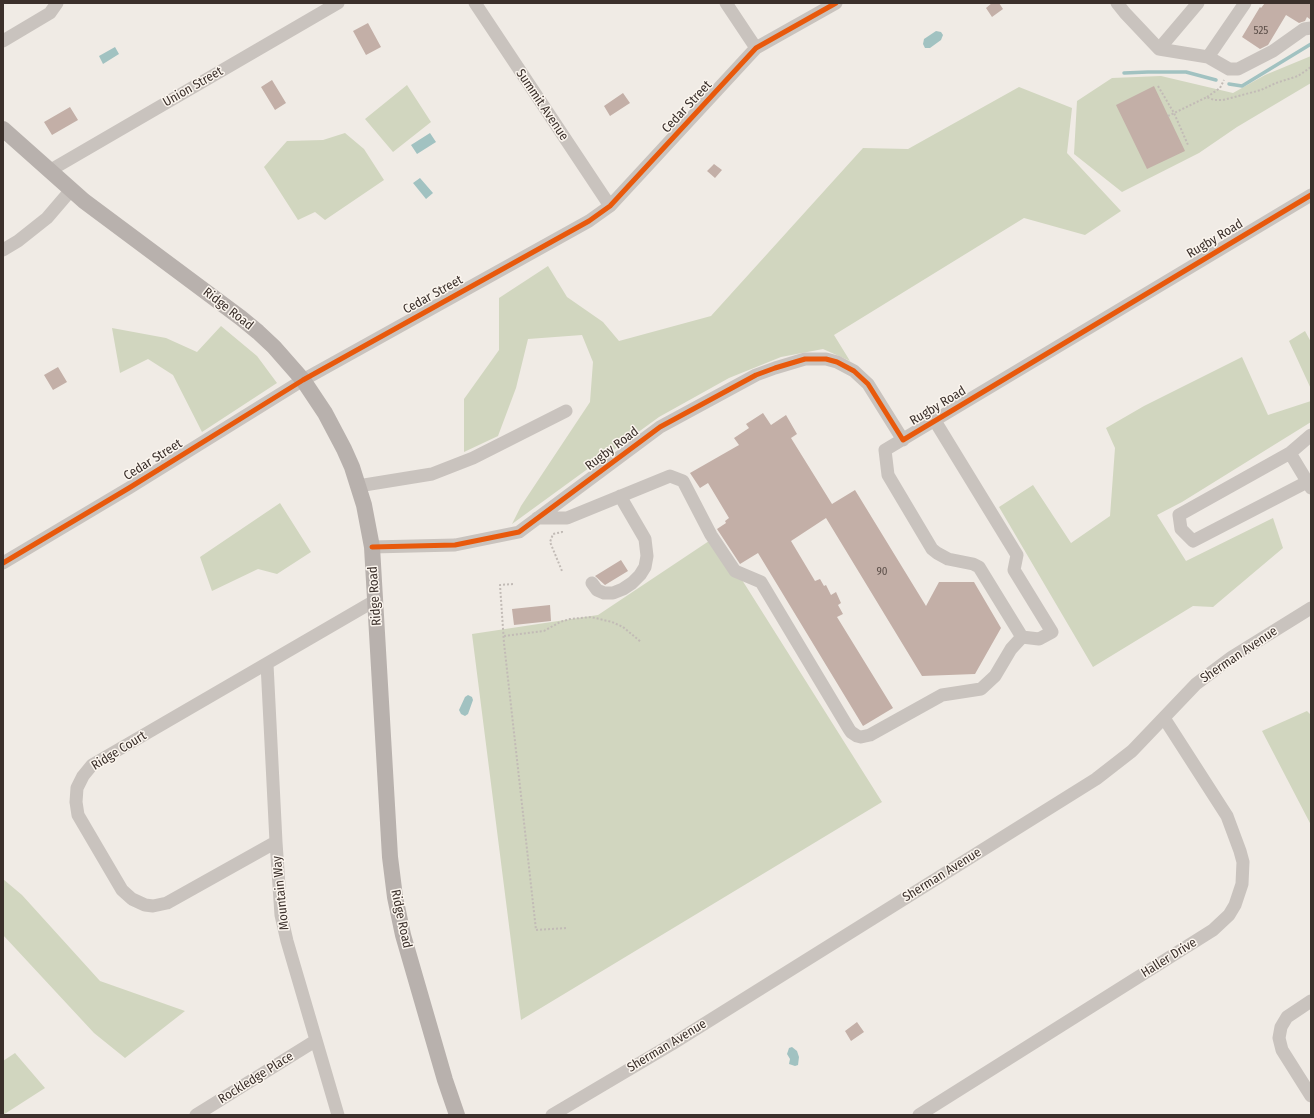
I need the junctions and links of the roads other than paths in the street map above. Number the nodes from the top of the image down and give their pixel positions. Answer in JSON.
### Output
{"nodes":[{"id":1,"x":57,"y":3,"type":"edge"},
{"id":2,"x":338,"y":3,"type":"edge"},
{"id":3,"x":475,"y":3,"type":"edge"},
{"id":4,"x":726,"y":3,"type":"edge"},
{"id":5,"x":836,"y":3,"type":"edge"},
{"id":6,"x":1117,"y":3,"type":"edge"},
{"id":7,"x":1198,"y":3,"type":"edge"},
{"id":8,"x":1245,"y":3,"type":"edge"},
{"id":9,"x":1311,"y":28,"type":"edge"},
{"id":10,"x":3,"y":41,"type":"edge"},
{"id":11,"x":756,"y":48,"type":"junction"},
{"id":12,"x":1159,"y":49,"type":"junction"},
{"id":13,"x":1208,"y":56,"type":"junction"},
{"id":14,"x":3,"y":129,"type":"edge"},
{"id":15,"x":49,"y":171,"type":"junction"},
{"id":16,"x":71,"y":190,"type":"junction"},
{"id":17,"x":1311,"y":195,"type":"edge"},
{"id":18,"x":610,"y":206,"type":"junction"},
{"id":19,"x":3,"y":250,"type":"edge"},
{"id":20,"x":303,"y":380,"type":"junction"},
{"id":21,"x":566,"y":410,"type":"dead end"},
{"id":22,"x":935,"y":421,"type":"junction"},
{"id":23,"x":1311,"y":435,"type":"edge"},
{"id":24,"x":902,"y":440,"type":"junction"},
{"id":25,"x":1290,"y":453,"type":"junction"},
{"id":26,"x":1309,"y":485,"type":"edge"},
{"id":27,"x":358,"y":486,"type":"junction"},
{"id":28,"x":620,"y":496,"type":"junction"},
{"id":29,"x":537,"y":518,"type":"junction"},
{"id":30,"x":372,"y":547,"type":"junction"},
{"id":31,"x":3,"y":563,"type":"edge"},
{"id":32,"x":592,"y":583,"type":"dead end"},
{"id":33,"x":376,"y":600,"type":"junction"},
{"id":34,"x":1311,"y":608,"type":"edge"},
{"id":35,"x":1022,"y":637,"type":"junction"},
{"id":36,"x":267,"y":664,"type":"junction"},
{"id":37,"x":1164,"y":718,"type":"junction"},
{"id":38,"x":276,"y":842,"type":"junction"},
{"id":39,"x":1311,"y":1001,"type":"edge"},
{"id":40,"x":315,"y":1040,"type":"junction"},
{"id":41,"x":1311,"y":1096,"type":"edge"},
{"id":42,"x":196,"y":1115,"type":"edge"},
{"id":43,"x":338,"y":1115,"type":"edge"},
{"id":44,"x":458,"y":1115,"type":"edge"},
{"id":45,"x":552,"y":1115,"type":"edge"},
{"id":46,"x":920,"y":1115,"type":"edge"}],
"edges":[{"from":1,"to":10,"type":"street"},
{"from":2,"to":15,"type":"street","name":"Union Street"},
{"from":3,"to":18,"type":"street","name":"Summit Avenue"},
{"from":4,"to":11,"type":"street"},
{"from":5,"to":11,"type":"street","name":"Cedar Street"},
{"from":6,"to":12,"type":"street"},
{"from":7,"to":12,"type":"street"},
{"from":8,"to":13,"type":"street"},
{"from":9,"to":13,"type":"street"},
{"from":11,"to":18,"type":"street","name":"Cedar Street"},
{"from":12,"to":13,"type":"street"},
{"from":14,"to":15,"type":"main road","name":"Ridge Road"},
{"from":15,"to":16,"type":"main road","name":"Ridge Road"},
{"from":16,"to":19,"type":"street"},
{"from":16,"to":20,"type":"main road","name":"Ridge Road"},
{"from":17,"to":22,"type":"street","name":"Rugby Road"},
{"from":18,"to":20,"type":"street","name":"Cedar Street"},
{"from":20,"to":27,"type":"main road","name":"Ridge Road"},
{"from":20,"to":31,"type":"street","name":"Cedar Street"},
{"from":21,"to":27,"type":"street"},
{"from":22,"to":24,"type":"street","name":"Rugby Road"},
{"from":22,"to":35,"type":"street"},
{"from":23,"to":25,"type":"street"},
{"from":24,"to":29,"type":"street","name":"Rugby Road"},
{"from":24,"to":35,"type":"street"},
{"from":25,"to":26,"type":"street"},
{"from":25,"to":26,"type":"street"},
{"from":27,"to":30,"type":"main road","name":"Ridge Road"},
{"from":28,"to":29,"type":"street"},
{"from":28,"to":32,"type":"street"},
{"from":28,"to":35,"type":"street"},
{"from":29,"to":30,"type":"street","name":"Rugby Road"},
{"from":30,"to":33,"type":"main road","name":"Ridge Road"},
{"from":33,"to":36,"type":"street","name":"Ridge Court"},
{"from":33,"to":44,"type":"main road","name":"Ridge Road"},
{"from":34,"to":37,"type":"street","name":"Sherman Avenue"},
{"from":36,"to":38,"type":"street","name":"Mountain Way"},
{"from":36,"to":38,"type":"street","name":"Ridge Court"},
{"from":37,"to":45,"type":"street","name":"Sherman Avenue"},
{"from":37,"to":46,"type":"street","name":"Haller Drive"},
{"from":38,"to":40,"type":"street","name":"Mountain Way"},
{"from":39,"to":41,"type":"street"},
{"from":40,"to":42,"type":"street","name":"Rockledge Place"},
{"from":40,"to":43,"type":"street","name":"Mountain Way"}]}
